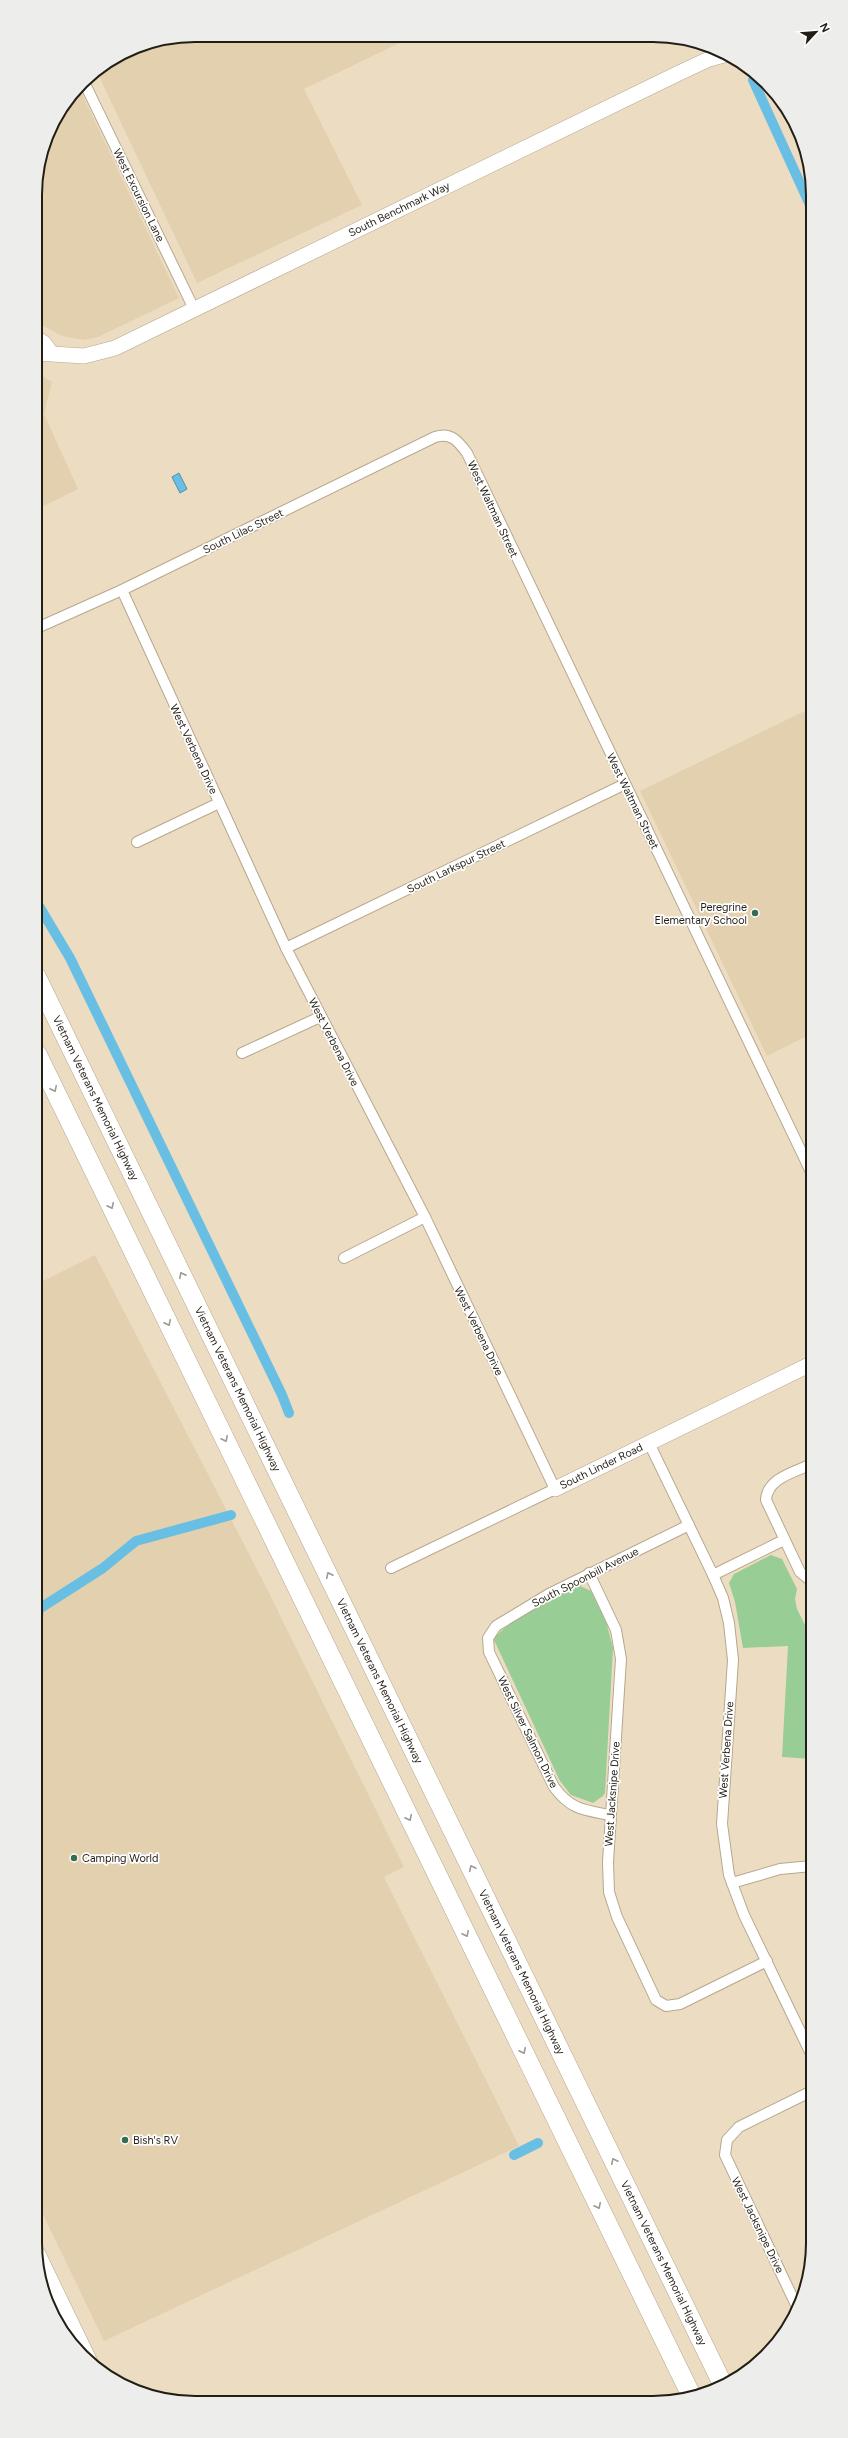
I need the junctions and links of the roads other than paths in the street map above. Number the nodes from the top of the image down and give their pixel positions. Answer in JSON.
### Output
{"nodes":[{"id":1,"x":717,"y":56,"type":"edge"},
{"id":2,"x":87,"y":87,"type":"edge"},
{"id":3,"x":194,"y":309,"type":"junction"},
{"id":4,"x":42,"y":342,"type":"edge"},
{"id":5,"x":43,"y":353,"type":"edge"},
{"id":6,"x":448,"y":435,"type":"joint"},
{"id":7,"x":122,"y":590,"type":"junction"},
{"id":8,"x":42,"y":626,"type":"edge"},
{"id":9,"x":625,"y":784,"type":"junction"},
{"id":10,"x":219,"y":803,"type":"junction"},
{"id":11,"x":137,"y":842,"type":"dead end"},
{"id":12,"x":286,"y":948,"type":"junction"},
{"id":13,"x":42,"y":988,"type":"edge"},
{"id":14,"x":320,"y":1017,"type":"junction"},
{"id":15,"x":242,"y":1053,"type":"dead end"},
{"id":16,"x":42,"y":1066,"type":"edge"},
{"id":17,"x":806,"y":1162,"type":"edge"},
{"id":18,"x":425,"y":1217,"type":"junction"},
{"id":19,"x":344,"y":1258,"type":"dead end"},
{"id":20,"x":806,"y":1367,"type":"edge"},
{"id":21,"x":649,"y":1443,"type":"junction"},
{"id":22,"x":806,"y":1467,"type":"edge"},
{"id":23,"x":555,"y":1489,"type":"junction"},
{"id":24,"x":689,"y":1525,"type":"junction"},
{"id":25,"x":784,"y":1540,"type":"junction"},
{"id":26,"x":391,"y":1568,"type":"dead end"},
{"id":27,"x":589,"y":1573,"type":"junction"},
{"id":28,"x":713,"y":1575,"type":"junction"},
{"id":29,"x":806,"y":1577,"type":"edge"},
{"id":30,"x":488,"y":1638,"type":"joint"},
{"id":31,"x":610,"y":1815,"type":"junction"},
{"id":32,"x":806,"y":1867,"type":"edge"},
{"id":33,"x":732,"y":1883,"type":"junction"},
{"id":34,"x":767,"y":1961,"type":"junction"},
{"id":35,"x":806,"y":2043,"type":"edge"},
{"id":36,"x":806,"y":2095,"type":"edge"},
{"id":37,"x":43,"y":2265,"type":"edge"},
{"id":38,"x":794,"y":2301,"type":"edge"},
{"id":39,"x":83,"y":2347,"type":"edge"},
{"id":40,"x":721,"y":2380,"type":"edge"},
{"id":41,"x":689,"y":2392,"type":"edge"}],
"edges":[{"from":1,"to":3,"type":"street","name":"South Benchmark Way"},
{"from":2,"to":3,"type":"street","name":"West Excursion Lane"},
{"from":3,"to":5,"type":"street","name":"South Benchmark Way"},
{"from":4,"to":5,"type":"street"},
{"from":6,"to":7,"type":"street","name":"South Lilac Street"},
{"from":6,"to":9,"type":"street","name":"West Waltman Street"},
{"from":7,"to":8,"type":"street","name":"South Lilac Street"},
{"from":7,"to":10,"type":"street","name":"West Verbena Drive"},
{"from":9,"to":12,"type":"street","name":"South Larkspur Street"},
{"from":9,"to":17,"type":"street","name":"West Waltman Street"},
{"from":10,"to":11,"type":"street"},
{"from":10,"to":12,"type":"street","name":"West Verbena Drive"},
{"from":12,"to":14,"type":"street","name":"West Verbena Drive"},
{"from":40,"to":13,"type":"highway","name":"Vietnam Veterans Memorial Highway","one_way":true},
{"from":14,"to":15,"type":"street"},
{"from":14,"to":18,"type":"street","name":"West Verbena Drive"},
{"from":16,"to":41,"type":"highway","one_way":true},
{"from":18,"to":19,"type":"street"},
{"from":18,"to":23,"type":"street","name":"West Verbena Drive"},
{"from":20,"to":21,"type":"street","name":"South Linder Road"},
{"from":21,"to":23,"type":"street","name":"South Linder Road"},
{"from":21,"to":24,"type":"street","name":"West Verbena Drive"},
{"from":22,"to":25,"type":"street"},
{"from":23,"to":26,"type":"street","name":"South Linder Road"},
{"from":24,"to":27,"type":"street","name":"South Spoonbill Avenue"},
{"from":24,"to":28,"type":"street","name":"West Verbena Drive"},
{"from":25,"to":28,"type":"street"},
{"from":25,"to":29,"type":"street"},
{"from":27,"to":30,"type":"street","name":"South Spoonbill Avenue"},
{"from":27,"to":31,"type":"street","name":"West Jacksnipe Drive"},
{"from":28,"to":33,"type":"street","name":"West Verbena Drive"},
{"from":30,"to":31,"type":"street","name":"West Silver Salmon Drive"},
{"from":31,"to":34,"type":"street","name":"West Jacksnipe Drive"},
{"from":32,"to":33,"type":"street"},
{"from":33,"to":34,"type":"street","name":"West Verbena Drive"},
{"from":34,"to":35,"type":"street","name":"West Verbena Drive"},
{"from":36,"to":38,"type":"street","name":"West Jacksnipe Drive"},
{"from":37,"to":39,"type":"street"}]}
